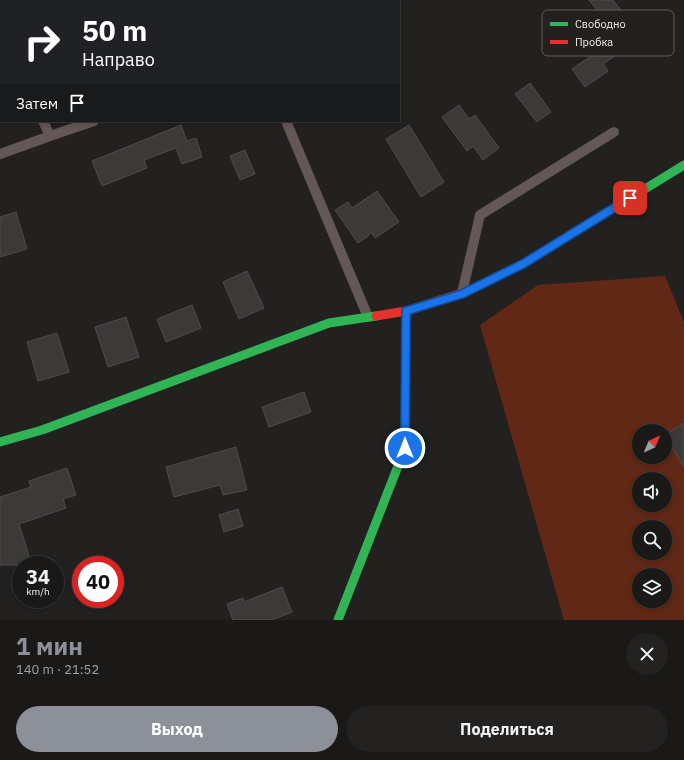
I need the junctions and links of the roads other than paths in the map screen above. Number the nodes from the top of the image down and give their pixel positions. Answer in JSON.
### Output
{"nodes":[{"id":1,"x":43,"y":122,"type":"edge"},
{"id":2,"x":91,"y":122,"type":"edge"},
{"id":3,"x":286,"y":122,"type":"edge"},
{"id":4,"x":614,"y":132,"type":"dead end"},
{"id":5,"x":50,"y":136,"type":"junction"},
{"id":6,"x":0,"y":154,"type":"edge"},
{"id":7,"x":684,"y":165,"type":"edge"},
{"id":8,"x":462,"y":294,"type":"junction"},
{"id":9,"x":406,"y":311,"type":"junction"},
{"id":10,"x":368,"y":317,"type":"junction"},
{"id":11,"x":0,"y":442,"type":"edge"},
{"id":12,"x":338,"y":620,"type":"edge"}],
"edges":[{"from":1,"to":5,"type":"lane"},
{"from":2,"to":5,"type":"lane"},
{"from":3,"to":10,"type":"lane"},
{"from":4,"to":8,"type":"lane"},
{"from":5,"to":6,"type":"lane"},
{"from":7,"to":8,"type":"street"},
{"from":8,"to":9,"type":"street"},
{"from":9,"to":10,"type":"street"},
{"from":9,"to":12,"type":"street"},
{"from":10,"to":11,"type":"street"}]}
